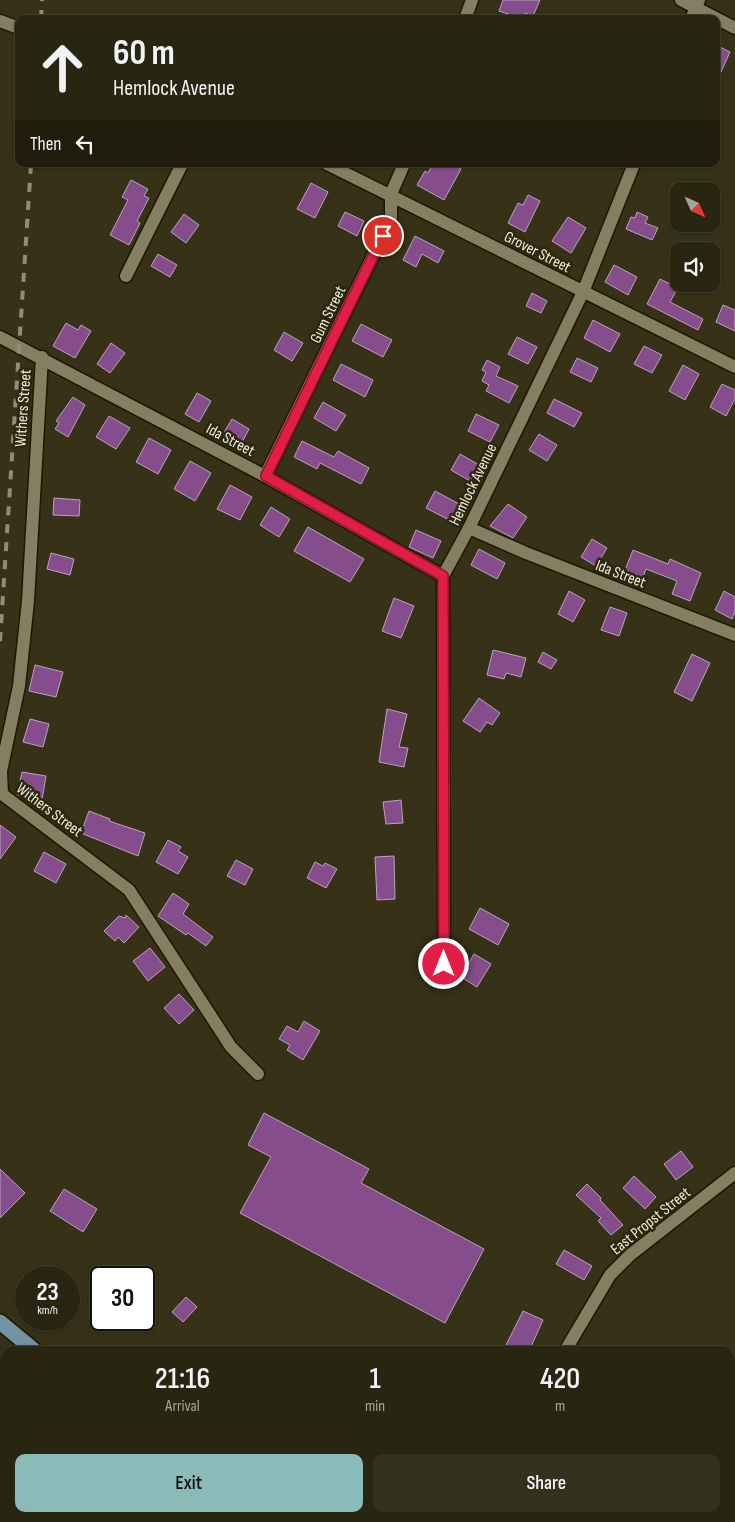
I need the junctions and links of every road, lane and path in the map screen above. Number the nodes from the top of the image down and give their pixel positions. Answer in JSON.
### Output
{"nodes":[{"id":1,"x":472,"y":0,"type":"edge"},
{"id":2,"x":681,"y":0,"type":"edge"},
{"id":3,"x":695,"y":9,"type":"edge"},
{"id":4,"x":466,"y":15,"type":"edge"},
{"id":5,"x":708,"y":15,"type":"edge"},
{"id":6,"x":0,"y":21,"type":"edge"},
{"id":7,"x":720,"y":21,"type":"edge"},
{"id":8,"x":15,"y":27,"type":"edge"},
{"id":9,"x":735,"y":28,"type":"edge"},
{"id":10,"x":180,"y":167,"type":"edge"},
{"id":11,"x":333,"y":167,"type":"edge"},
{"id":12,"x":403,"y":167,"type":"edge"},
{"id":13,"x":633,"y":167,"type":"edge"},
{"id":14,"x":391,"y":194,"type":"junction"},
{"id":15,"x":126,"y":276,"type":"dead end"},
{"id":16,"x":583,"y":292,"type":"junction"},
{"id":17,"x":0,"y":337,"type":"edge"},
{"id":18,"x":42,"y":357,"type":"junction"},
{"id":19,"x":735,"y":367,"type":"edge"},
{"id":20,"x":266,"y":476,"type":"junction"},
{"id":21,"x":469,"y":528,"type":"junction"},
{"id":22,"x":443,"y":576,"type":"junction"},
{"id":23,"x":735,"y":635,"type":"edge"},
{"id":24,"x":444,"y":964,"type":"dead end"},
{"id":25,"x":258,"y":1074,"type":"dead end"},
{"id":26,"x":734,"y":1175,"type":"edge"},
{"id":27,"x":0,"y":1322,"type":"edge"},
{"id":28,"x":29,"y":1346,"type":"edge"},
{"id":29,"x":568,"y":1346,"type":"edge"}],
"edges":[{"from":1,"to":4,"type":"street"},
{"from":2,"to":3,"type":"street"},
{"from":3,"to":5,"type":"street"},
{"from":6,"to":8,"type":"street"},
{"from":7,"to":9,"type":"street"},
{"from":10,"to":15,"type":"street"},
{"from":11,"to":14,"type":"street","name":"Grover Street"},
{"from":12,"to":14,"type":"street","name":"Gum Street"},
{"from":13,"to":16,"type":"street","name":"Hemlock Avenue"},
{"from":14,"to":16,"type":"street","name":"Grover Street"},
{"from":14,"to":20,"type":"street","name":"Gum Street"},
{"from":16,"to":19,"type":"street","name":"Grover Street"},
{"from":16,"to":21,"type":"street","name":"Hemlock Avenue"},
{"from":17,"to":18,"type":"street","name":"Ida Street"},
{"from":18,"to":20,"type":"street","name":"Ida Street"},
{"from":18,"to":25,"type":"street","name":"Withers Street"},
{"from":20,"to":22,"type":"street","name":"Ida Street"},
{"from":21,"to":22,"type":"street","name":"Hemlock Avenue"},
{"from":21,"to":23,"type":"street","name":"Ida Street"},
{"from":22,"to":24,"type":"street","name":"Hemlock Avenue"},
{"from":26,"to":29,"type":"street","name":"East Propst Street"},
{"from":27,"to":28,"type":"main road"}]}
